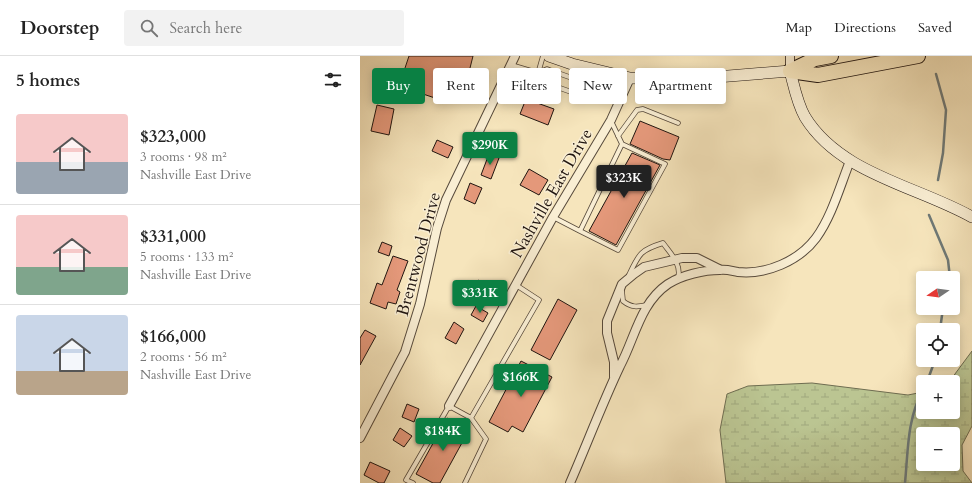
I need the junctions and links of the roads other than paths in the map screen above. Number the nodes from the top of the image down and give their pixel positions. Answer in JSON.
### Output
{"nodes":[{"id":1,"x":515,"y":56,"type":"edge"},
{"id":2,"x":543,"y":56,"type":"edge"},
{"id":3,"x":549,"y":56,"type":"edge"},
{"id":4,"x":790,"y":56,"type":"edge"},
{"id":5,"x":831,"y":56,"type":"edge"},
{"id":6,"x":918,"y":56,"type":"edge"},
{"id":7,"x":510,"y":65,"type":"junction"},
{"id":8,"x":509,"y":68,"type":"edge"},
{"id":9,"x":520,"y":68,"type":"edge"},
{"id":10,"x":539,"y":68,"type":"edge"},
{"id":11,"x":590,"y":68,"type":"edge"},
{"id":12,"x":790,"y":71,"type":"junction"},
{"id":13,"x":627,"y":77,"type":"edge"},
{"id":14,"x":630,"y":78,"type":"junction"},
{"id":15,"x":497,"y":94,"type":"edge"},
{"id":16,"x":611,"y":120,"type":"junction"},
{"id":17,"x":678,"y":123,"type":"dead end"},
{"id":18,"x":618,"y":136,"type":"junction"},
{"id":19,"x":622,"y":144,"type":"junction"},
{"id":20,"x":850,"y":161,"type":"junction"},
{"id":21,"x":553,"y":217,"type":"junction"},
{"id":22,"x":972,"y":218,"type":"edge"},
{"id":23,"x":580,"y":231,"type":"junction"},
{"id":24,"x":674,"y":259,"type":"junction"},
{"id":25,"x":721,"y":270,"type":"junction"},
{"id":26,"x":677,"y":280,"type":"junction"},
{"id":27,"x":625,"y":282,"type":"junction"},
{"id":28,"x":516,"y":285,"type":"junction"},
{"id":29,"x":648,"y":305,"type":"junction"},
{"id":30,"x":614,"y":378,"type":"junction"},
{"id":31,"x":449,"y":406,"type":"junction"},
{"id":32,"x":471,"y":418,"type":"junction"},
{"id":33,"x":360,"y":438,"type":"edge"},
{"id":34,"x":406,"y":482,"type":"edge"},
{"id":35,"x":413,"y":483,"type":"edge"},
{"id":36,"x":465,"y":483,"type":"edge"},
{"id":37,"x":570,"y":483,"type":"edge"}],
"edges":[{"from":1,"to":7,"type":"street","name":"Brentwood Drive"},
{"from":2,"to":10,"type":"lane"},
{"from":3,"to":11,"type":"main road"},
{"from":4,"to":12,"type":"street"},
{"from":5,"to":12,"type":"highway"},
{"from":6,"to":12,"type":"highway"},
{"from":7,"to":8,"type":"street","name":"Brentwood Drive"},
{"from":7,"to":9,"type":"lane"},
{"from":12,"to":14,"type":"main road"},
{"from":12,"to":20,"type":"main road"},
{"from":13,"to":14,"type":"main road"},
{"from":14,"to":16,"type":"street","name":"Nashville East Drive"},
{"from":15,"to":33,"type":"street","name":"Brentwood Drive"},
{"from":16,"to":18,"type":"lane"},
{"from":16,"to":21,"type":"street","name":"Nashville East Drive"},
{"from":17,"to":18,"type":"lane"},
{"from":18,"to":19,"type":"lane"},
{"from":19,"to":23,"type":"lane"},
{"from":19,"to":23,"type":"lane"},
{"from":20,"to":22,"type":"main road"},
{"from":20,"to":25,"type":"street"},
{"from":21,"to":23,"type":"lane"},
{"from":21,"to":28,"type":"street","name":"Nashville East Drive"},
{"from":24,"to":25,"type":"street"},
{"from":24,"to":26,"type":"lane"},
{"from":24,"to":27,"type":"street"},
{"from":24,"to":27,"type":"lane"},
{"from":25,"to":26,"type":"street"},
{"from":26,"to":29,"type":"street"},
{"from":27,"to":29,"type":"lane"},
{"from":27,"to":30,"type":"street"},
{"from":28,"to":31,"type":"street","name":"Nashville East Drive"},
{"from":28,"to":32,"type":"lane"},
{"from":29,"to":30,"type":"street"},
{"from":30,"to":37,"type":"street"},
{"from":31,"to":32,"type":"lane"},
{"from":31,"to":34,"type":"lane"},
{"from":32,"to":36,"type":"lane"},
{"from":34,"to":35,"type":"lane"}]}
